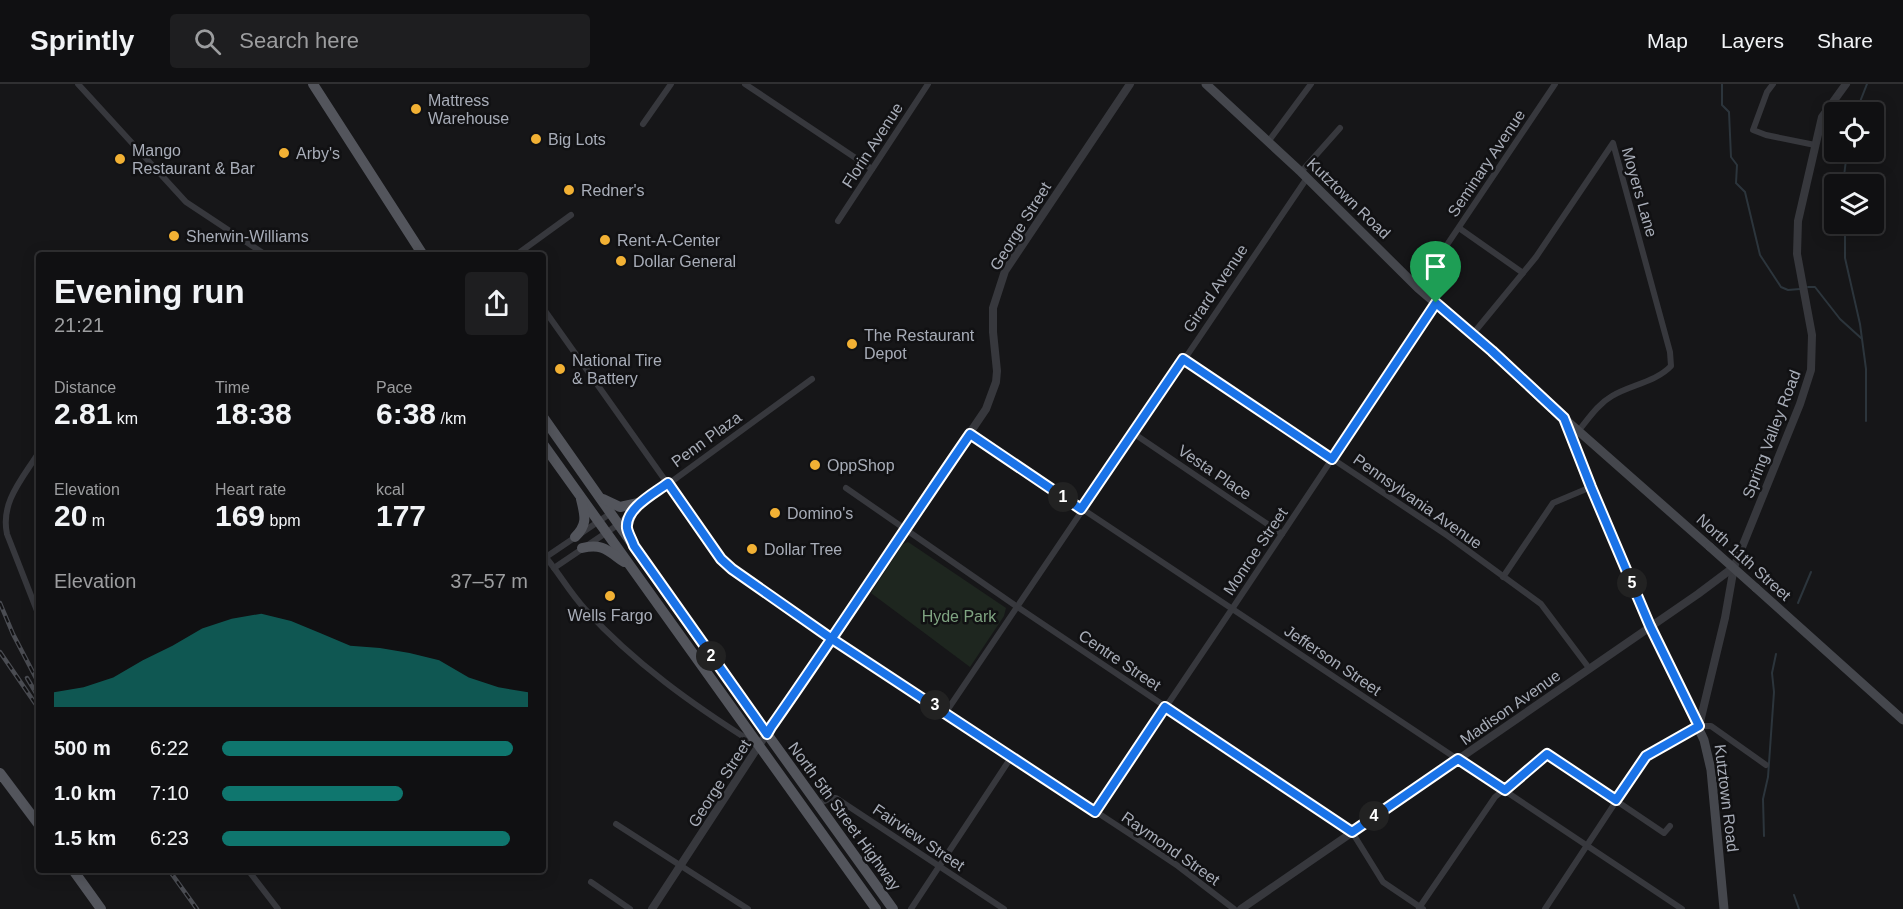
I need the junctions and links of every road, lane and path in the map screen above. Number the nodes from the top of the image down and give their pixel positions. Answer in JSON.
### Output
{"nodes":[{"id":1,"x":78,"y":84,"type":"edge"},
{"id":2,"x":313,"y":84,"type":"edge"},
{"id":3,"x":671,"y":84,"type":"edge"},
{"id":4,"x":744,"y":84,"type":"edge"},
{"id":5,"x":928,"y":84,"type":"edge"},
{"id":6,"x":1130,"y":84,"type":"edge"},
{"id":7,"x":1206,"y":84,"type":"edge"},
{"id":8,"x":1311,"y":84,"type":"edge"},
{"id":9,"x":1555,"y":84,"type":"edge"},
{"id":10,"x":1773,"y":84,"type":"edge"},
{"id":11,"x":1846,"y":84,"type":"edge"},
{"id":12,"x":643,"y":124,"type":"dead end"},
{"id":13,"x":1340,"y":129,"type":"dead end"},
{"id":14,"x":1268,"y":142,"type":"junction"},
{"id":15,"x":1815,"y":145,"type":"junction"},
{"id":16,"x":872,"y":169,"type":"junction"},
{"id":17,"x":1304,"y":175,"type":"junction"},
{"id":18,"x":571,"y":215,"type":"dead end"},
{"id":19,"x":838,"y":221,"type":"dead end"},
{"id":20,"x":1459,"y":228,"type":"junction"},
{"id":21,"x":261,"y":252,"type":"edge"},
{"id":22,"x":421,"y":252,"type":"edge"},
{"id":23,"x":520,"y":252,"type":"edge"},
{"id":24,"x":1523,"y":273,"type":"junction"},
{"id":25,"x":1418,"y":288,"type":"junction"},
{"id":26,"x":1436,"y":303,"type":"junction"},
{"id":27,"x":546,"y":312,"type":"edge"},
{"id":28,"x":1472,"y":335,"type":"junction"},
{"id":29,"x":1183,"y":359,"type":"junction"},
{"id":30,"x":812,"y":379,"type":"dead end"},
{"id":31,"x":1564,"y":418,"type":"junction"},
{"id":32,"x":546,"y":421,"type":"edge"},
{"id":33,"x":1579,"y":430,"type":"junction"},
{"id":34,"x":1132,"y":433,"type":"junction"},
{"id":35,"x":970,"y":434,"type":"junction"},
{"id":36,"x":546,"y":448,"type":"edge"},
{"id":37,"x":36,"y":457,"type":"edge"},
{"id":38,"x":1332,"y":459,"type":"junction"},
{"id":39,"x":668,"y":483,"type":"junction"},
{"id":40,"x":1591,"y":487,"type":"junction"},
{"id":41,"x":846,"y":488,"type":"dead end"},
{"id":42,"x":580,"y":493,"type":"junction"},
{"id":43,"x":601,"y":498,"type":"junction"},
{"id":44,"x":642,"y":502,"type":"junction"},
{"id":45,"x":1081,"y":509,"type":"junction"},
{"id":46,"x":633,"y":511,"type":"junction"},
{"id":47,"x":611,"y":513,"type":"junction"},
{"id":48,"x":599,"y":521,"type":"junction"},
{"id":49,"x":619,"y":524,"type":"junction"},
{"id":50,"x":906,"y":528,"type":"junction"},
{"id":51,"x":607,"y":532,"type":"junction"},
{"id":52,"x":1282,"y":534,"type":"junction"},
{"id":53,"x":575,"y":537,"type":"junction"},
{"id":54,"x":634,"y":546,"type":"junction"},
{"id":55,"x":582,"y":549,"type":"junction"},
{"id":56,"x":546,"y":554,"type":"edge"},
{"id":57,"x":546,"y":558,"type":"edge"},
{"id":58,"x":630,"y":566,"type":"junction"},
{"id":59,"x":1734,"y":567,"type":"junction"},
{"id":60,"x":554,"y":568,"type":"junction"},
{"id":61,"x":1503,"y":577,"type":"junction"},
{"id":62,"x":1016,"y":606,"type":"junction"},
{"id":63,"x":36,"y":608,"type":"edge"},
{"id":64,"x":1232,"y":609,"type":"junction"},
{"id":65,"x":1650,"y":626,"type":"junction"},
{"id":66,"x":832,"y":639,"type":"junction"},
{"id":67,"x":1589,"y":668,"type":"junction"},
{"id":68,"x":1165,"y":707,"type":"junction"},
{"id":69,"x":946,"y":712,"type":"junction"},
{"id":70,"x":1903,"y":720,"type":"edge"},
{"id":71,"x":1699,"y":726,"type":"junction"},
{"id":72,"x":767,"y":734,"type":"junction"},
{"id":73,"x":758,"y":746,"type":"junction"},
{"id":74,"x":1012,"y":756,"type":"junction"},
{"id":75,"x":1458,"y":759,"type":"junction"},
{"id":76,"x":1766,"y":765,"type":"dead end"},
{"id":77,"x":0,"y":772,"type":"edge"},
{"id":78,"x":1505,"y":790,"type":"junction"},
{"id":79,"x":1616,"y":800,"type":"junction"},
{"id":80,"x":818,"y":804,"type":"junction"},
{"id":81,"x":1095,"y":812,"type":"junction"},
{"id":82,"x":36,"y":821,"type":"edge"},
{"id":83,"x":616,"y":824,"type":"dead end"},
{"id":84,"x":1670,"y":826,"type":"dead end"},
{"id":85,"x":1352,"y":832,"type":"junction"},
{"id":86,"x":1586,"y":846,"type":"junction"},
{"id":87,"x":680,"y":866,"type":"junction"},
{"id":88,"x":940,"y":867,"type":"junction"},
{"id":89,"x":75,"y":873,"type":"edge"},
{"id":90,"x":250,"y":873,"type":"edge"},
{"id":91,"x":591,"y":882,"type":"dead end"},
{"id":92,"x":1421,"y":908,"type":"edge"},
{"id":93,"x":101,"y":909,"type":"edge"},
{"id":94,"x":278,"y":909,"type":"edge"},
{"id":95,"x":630,"y":909,"type":"edge"},
{"id":96,"x":652,"y":909,"type":"edge"},
{"id":97,"x":748,"y":909,"type":"edge"},
{"id":98,"x":876,"y":909,"type":"edge"},
{"id":99,"x":893,"y":909,"type":"edge"},
{"id":100,"x":911,"y":909,"type":"edge"},
{"id":101,"x":1004,"y":909,"type":"edge"},
{"id":102,"x":1233,"y":909,"type":"edge"},
{"id":103,"x":1241,"y":909,"type":"edge"},
{"id":104,"x":1545,"y":909,"type":"edge"},
{"id":105,"x":1680,"y":909,"type":"edge"},
{"id":106,"x":1724,"y":909,"type":"edge"}],
"edges":[{"from":1,"to":21,"type":"street"},
{"from":2,"to":22,"type":"main road"},
{"from":3,"to":12,"type":"street"},
{"from":4,"to":16,"type":"street"},
{"from":5,"to":16,"type":"street","name":"Florin Avenue"},
{"from":6,"to":35,"type":"street","name":"George Street"},
{"from":7,"to":14,"type":"main road","name":"Kutztown Road"},
{"from":8,"to":14,"type":"street"},
{"from":9,"to":20,"type":"street","name":"Seminary Avenue"},
{"from":10,"to":15,"type":"street"},
{"from":11,"to":15,"type":"street","name":"Spring Valley Road"},
{"from":13,"to":17,"type":"street","name":"Girard Avenue"},
{"from":14,"to":17,"type":"main road","name":"Kutztown Road"},
{"from":15,"to":59,"type":"street","name":"Spring Valley Road"},
{"from":16,"to":19,"type":"street","name":"Florin Avenue"},
{"from":17,"to":25,"type":"main road","name":"Kutztown Road"},
{"from":17,"to":29,"type":"street","name":"Girard Avenue"},
{"from":18,"to":23,"type":"street"},
{"from":20,"to":24,"type":"street"},
{"from":20,"to":25,"type":"street","name":"Seminary Avenue"},
{"from":24,"to":28,"type":"street","name":"Moyers Lane"},
{"from":24,"to":33,"type":"street","name":"Moyers Lane"},
{"from":25,"to":26,"type":"main road","name":"Kutztown Road"},
{"from":26,"to":28,"type":"main road","name":"Kutztown Road"},
{"from":26,"to":38,"type":"street","name":"Monroe Street"},
{"from":27,"to":39,"type":"street","name":"Raymond Street"},
{"from":28,"to":31,"type":"main road","name":"Kutztown Road"},
{"from":29,"to":34,"type":"street","name":"Girard Avenue"},
{"from":29,"to":38,"type":"street","name":"Pennsylvania Avenue"},
{"from":30,"to":39,"type":"street","name":"Penn Plaza"},
{"from":31,"to":33,"type":"main road","name":"North 11th Street"},
{"from":31,"to":40,"type":"main road","name":"Kutztown Road"},
{"from":32,"to":43,"type":"main road","name":"North 5th Street Highway"},
{"from":33,"to":70,"type":"main road","name":"North 11th Street","bridge":true},
{"from":34,"to":45,"type":"street","name":"Girard Avenue"},
{"from":34,"to":52,"type":"street","name":"Vesta Place"},
{"from":35,"to":45,"type":"street","name":"Jefferson Street"},
{"from":35,"to":50,"type":"street","name":"George Street"},
{"from":36,"to":42,"type":"main road","name":"North 5th Street Highway"},
{"from":37,"to":63,"type":"street"},
{"from":38,"to":52,"type":"street","name":"Monroe Street"},
{"from":38,"to":61,"type":"street","name":"Pennsylvania Avenue"},
{"from":39,"to":44,"type":"street","name":"Penn Plaza"},
{"from":39,"to":66,"type":"street","name":"Raymond Street"},
{"from":40,"to":61,"type":"street"},
{"from":40,"to":65,"type":"main road","name":"Kutztown Road"},
{"from":41,"to":50,"type":"street","name":"Centre Street"},
{"from":42,"to":48,"type":"main road","name":"North 5th Street Highway"},
{"from":42,"to":53,"type":"main road"},
{"from":43,"to":44,"type":"main road"},
{"from":43,"to":47,"type":"main road","name":"North 5th Street Highway"},
{"from":44,"to":46,"type":"street","name":"Penn Plaza"},
{"from":45,"to":62,"type":"street","name":"Girard Avenue"},
{"from":45,"to":64,"type":"street","name":"Jefferson Street"},
{"from":46,"to":49,"type":"street","name":"Penn Plaza"},
{"from":46,"to":54,"type":"main road"},
{"from":47,"to":48,"type":"street"},
{"from":47,"to":49,"type":"main road","name":"North 5th Street Highway"},
{"from":48,"to":51,"type":"main road","name":"North 5th Street Highway"},
{"from":48,"to":53,"type":"street"},
{"from":49,"to":51,"type":"street","name":"Penn Plaza"},
{"from":49,"to":54,"type":"main road","name":"North 5th Street Highway"},
{"from":50,"to":62,"type":"street","name":"Centre Street"},
{"from":50,"to":66,"type":"street","name":"George Street"},
{"from":51,"to":55,"type":"street","name":"Penn Plaza"},
{"from":51,"to":58,"type":"main road","name":"North 5th Street Highway"},
{"from":52,"to":64,"type":"street","name":"Monroe Street"},
{"from":53,"to":56,"type":"street"},
{"from":54,"to":72,"type":"main road","name":"North 5th Street Highway"},
{"from":55,"to":58,"type":"main road"},
{"from":55,"to":60,"type":"street","name":"Penn Plaza"},
{"from":57,"to":60,"type":"street"},
{"from":58,"to":73,"type":"main road","name":"North 5th Street Highway"},
{"from":59,"to":65,"type":"street","name":"Madison Avenue"},
{"from":59,"to":71,"type":"street","name":"Spring Valley Road"},
{"from":60,"to":73,"type":"street"},
{"from":61,"to":67,"type":"street","name":"Pennsylvania Avenue"},
{"from":62,"to":68,"type":"street","name":"Centre Street"},
{"from":62,"to":69,"type":"street","name":"Girard Avenue"},
{"from":64,"to":68,"type":"street","name":"Monroe Street"},
{"from":64,"to":75,"type":"street","name":"Jefferson Street"},
{"from":65,"to":67,"type":"street","name":"Madison Avenue"},
{"from":65,"to":71,"type":"main road","name":"Kutztown Road"},
{"from":66,"to":69,"type":"street","name":"Raymond Street"},
{"from":66,"to":72,"type":"street","name":"George Street"},
{"from":67,"to":75,"type":"street","name":"Madison Avenue"},
{"from":68,"to":81,"type":"street","name":"Monroe Street"},
{"from":68,"to":85,"type":"street","name":"Centre Street"},
{"from":69,"to":74,"type":"street","name":"Raymond Street"},
{"from":71,"to":76,"type":"street"},
{"from":71,"to":79,"type":"street"},
{"from":71,"to":106,"type":"main road","name":"Kutztown Road"},
{"from":72,"to":73,"type":"street","name":"George Street"},
{"from":72,"to":80,"type":"main road","name":"North 5th Street Highway"},
{"from":73,"to":87,"type":"street","name":"George Street"},
{"from":73,"to":98,"type":"main road","name":"North 5th Street Highway"},
{"from":74,"to":81,"type":"street","name":"Raymond Street"},
{"from":74,"to":88,"type":"street"},
{"from":75,"to":78,"type":"street","name":"Jefferson Street"},
{"from":75,"to":85,"type":"street","name":"Madison Avenue"},
{"from":77,"to":82,"type":"main road"},
{"from":78,"to":79,"type":"street"},
{"from":78,"to":86,"type":"street","name":"Jefferson Street"},
{"from":78,"to":92,"type":"street"},
{"from":79,"to":84,"type":"street"},
{"from":79,"to":86,"type":"street"},
{"from":80,"to":88,"type":"street","name":"Fairview Street"},
{"from":80,"to":99,"type":"main road","name":"North 5th Street Highway"},
{"from":81,"to":102,"type":"street","name":"Raymond Street"},
{"from":83,"to":87,"type":"street"},
{"from":85,"to":92,"type":"street","name":"Centre Street"},
{"from":85,"to":103,"type":"street","name":"Madison Avenue"},
{"from":86,"to":104,"type":"street"},
{"from":86,"to":105,"type":"street","name":"Jefferson Street"},
{"from":87,"to":96,"type":"street","name":"George Street"},
{"from":87,"to":97,"type":"street"},
{"from":88,"to":100,"type":"street"},
{"from":88,"to":101,"type":"street","name":"Fairview Street"},
{"from":89,"to":93,"type":"main road"},
{"from":90,"to":94,"type":"street"},
{"from":91,"to":95,"type":"street"}]}
